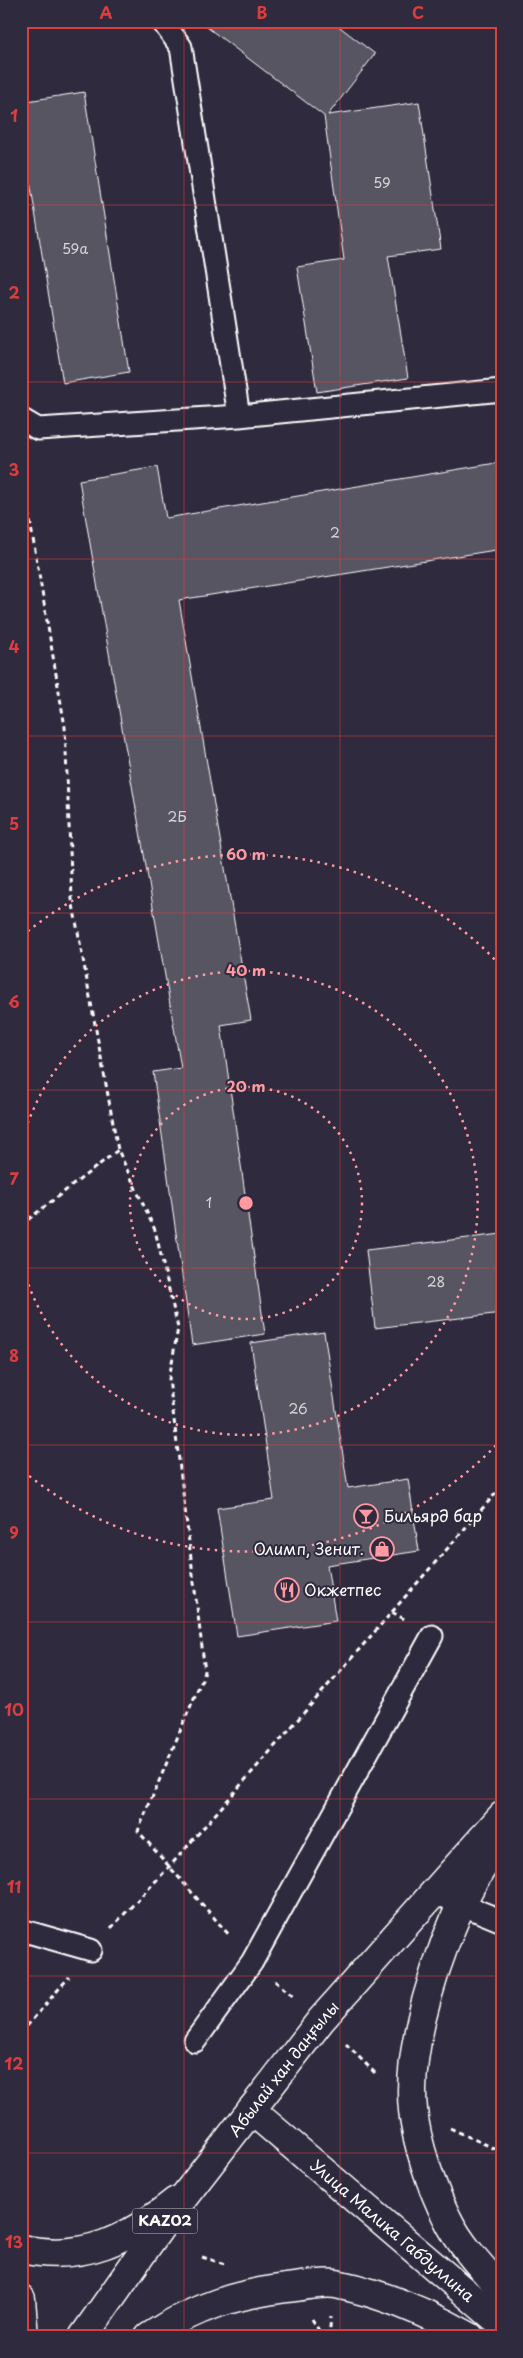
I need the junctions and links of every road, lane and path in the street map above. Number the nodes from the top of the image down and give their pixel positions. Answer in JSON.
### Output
{"nodes":[{"id":1,"x":162,"y":21,"type":"edge"},
{"id":2,"x":502,"y":390,"type":"edge"},
{"id":3,"x":239,"y":416,"type":"junction"},
{"id":4,"x":21,"y":419,"type":"edge"},
{"id":5,"x":21,"y":468,"type":"edge"},
{"id":6,"x":118,"y":1150,"type":"junction"},
{"id":7,"x":21,"y":1225,"type":"edge"},
{"id":8,"x":502,"y":1486,"type":"edge"},
{"id":9,"x":432,"y":1636,"type":"dead end"},
{"id":10,"x":502,"y":1816,"type":"edge"},
{"id":11,"x":502,"y":1836,"type":"edge"},
{"id":12,"x":170,"y":1866,"type":"junction"},
{"id":13,"x":434,"y":1893,"type":"junction"},
{"id":14,"x":462,"y":1904,"type":"junction"},
{"id":15,"x":502,"y":1921,"type":"edge"},
{"id":16,"x":21,"y":1930,"type":"edge"},
{"id":17,"x":91,"y":1950,"type":"junction"},
{"id":18,"x":21,"y":2033,"type":"edge"},
{"id":19,"x":195,"y":2041,"type":"dead end"},
{"id":20,"x":251,"y":2110,"type":"junction"},
{"id":21,"x":21,"y":2187,"type":"edge"},
{"id":22,"x":187,"y":2192,"type":"junction"},
{"id":23,"x":22,"y":2198,"type":"edge"},
{"id":24,"x":21,"y":2250,"type":"edge"},
{"id":25,"x":502,"y":2290,"type":"edge"},
{"id":26,"x":21,"y":2299,"type":"edge"},
{"id":27,"x":502,"y":2324,"type":"edge"},
{"id":28,"x":24,"y":2337,"type":"edge"},
{"id":29,"x":83,"y":2337,"type":"edge"},
{"id":30,"x":149,"y":2337,"type":"edge"},
{"id":31,"x":353,"y":2337,"type":"edge"},
{"id":32,"x":366,"y":2337,"type":"edge"},
{"id":33,"x":470,"y":2337,"type":"edge"}],
"edges":[{"from":1,"to":3,"type":"lane"},
{"from":2,"to":3,"type":"lane"},
{"from":3,"to":4,"type":"lane"},
{"from":5,"to":6,"type":"path"},
{"from":6,"to":7,"type":"path"},
{"from":6,"to":12,"type":"path"},
{"from":8,"to":12,"type":"path"},
{"from":9,"to":19,"type":"lane"},
{"from":10,"to":13,"type":"main road","name":"Абылай хан даңғылы","number":"KАZ02"},
{"from":11,"to":14,"type":"main road"},
{"from":12,"to":17,"type":"path"},
{"from":13,"to":14,"type":"lane"},
{"from":13,"to":20,"type":"main road","name":"Абылай хан даңғылы","number":"KАZ02"},
{"from":14,"to":15,"type":"lane"},
{"from":14,"to":25,"type":"main road"},
{"from":16,"to":17,"type":"lane"},
{"from":17,"to":18,"type":"path"},
{"from":20,"to":22,"type":"main road","name":"Абылай хан даңғылы","number":"KАZ02"},
{"from":20,"to":27,"type":"main road","name":"Улица Малика Габдуллина"},
{"from":21,"to":23,"type":"path"},
{"from":22,"to":24,"type":"main road"},
{"from":22,"to":29,"type":"main road","name":"Абылай хан даңғылы","number":"KАZ02"},
{"from":26,"to":28,"type":"main road"},
{"from":30,"to":33,"type":"main road"},
{"from":31,"to":32,"type":"path"}]}
